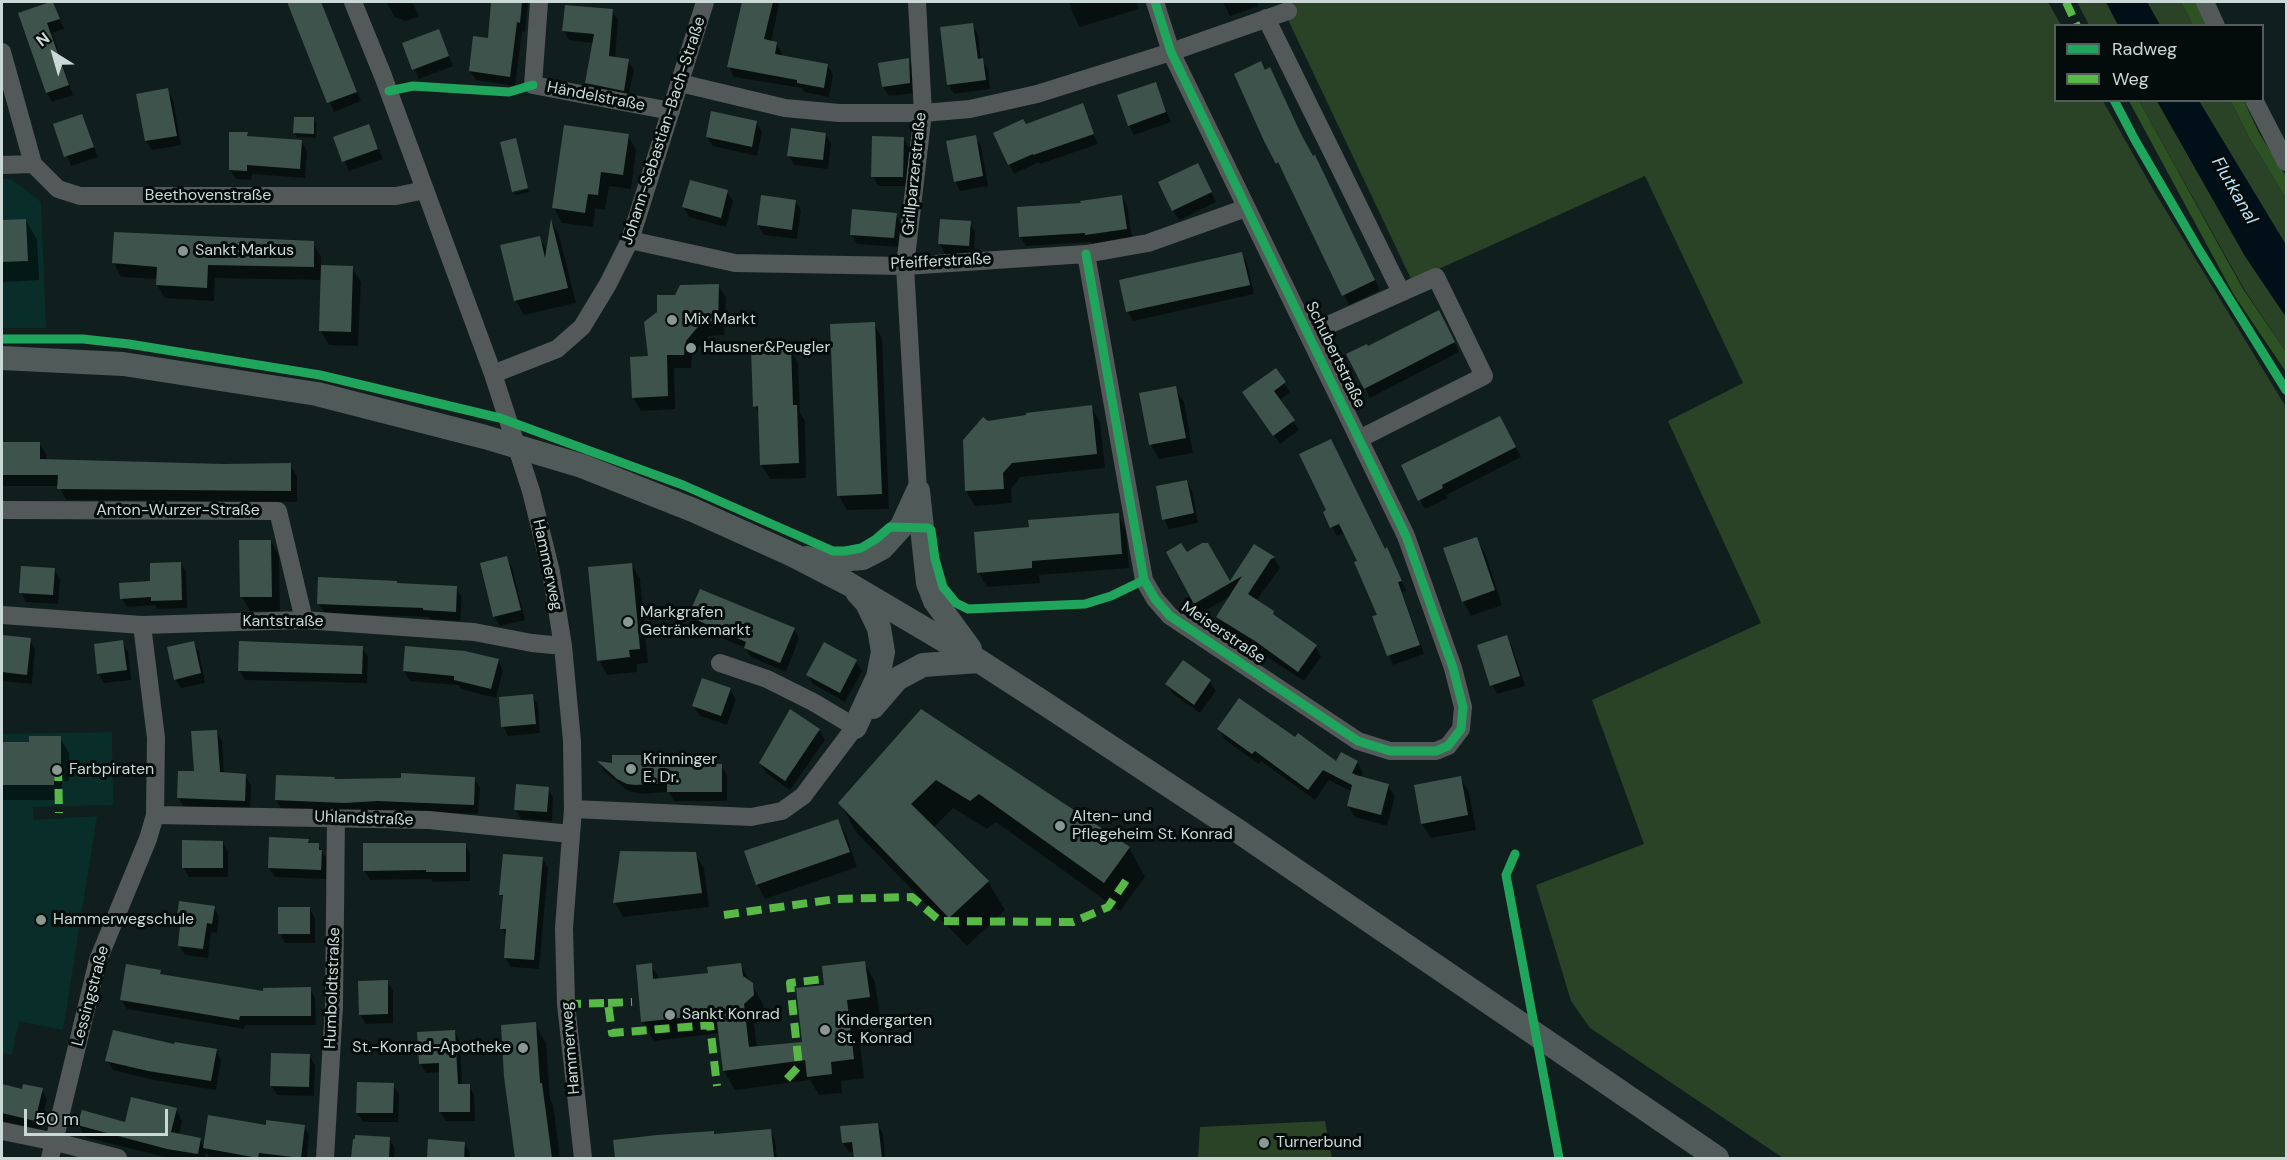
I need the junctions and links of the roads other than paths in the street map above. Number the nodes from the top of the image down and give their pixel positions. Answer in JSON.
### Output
{"nodes":[{"id":1,"x":353,"y":2,"type":"edge"},
{"id":2,"x":539,"y":2,"type":"edge"},
{"id":3,"x":705,"y":2,"type":"edge"},
{"id":4,"x":918,"y":2,"type":"edge"},
{"id":5,"x":1155,"y":2,"type":"edge"},
{"id":6,"x":2205,"y":2,"type":"edge"},
{"id":7,"x":1288,"y":11,"type":"dead end"},
{"id":8,"x":1266,"y":18,"type":"junction"},
{"id":9,"x":2216,"y":24,"type":"edge"},
{"id":10,"x":2,"y":52,"type":"edge"},
{"id":11,"x":1171,"y":52,"type":"junction"},
{"id":12,"x":680,"y":83,"type":"junction"},
{"id":13,"x":2254,"y":102,"type":"edge"},
{"id":14,"x":671,"y":111,"type":"junction"},
{"id":15,"x":923,"y":113,"type":"junction"},
{"id":16,"x":2286,"y":162,"type":"edge"},
{"id":17,"x":33,"y":164,"type":"junction"},
{"id":18,"x":2,"y":165,"type":"edge"},
{"id":19,"x":425,"y":190,"type":"junction"},
{"id":20,"x":1246,"y":208,"type":"junction"},
{"id":21,"x":630,"y":240,"type":"junction"},
{"id":22,"x":1086,"y":254,"type":"junction"},
{"id":23,"x":905,"y":266,"type":"junction"},
{"id":24,"x":1401,"y":292,"type":"junction"},
{"id":25,"x":1308,"y":334,"type":"junction"},
{"id":26,"x":2,"y":358,"type":"edge"},
{"id":27,"x":493,"y":374,"type":"junction"},
{"id":28,"x":1359,"y":439,"type":"junction"},
{"id":29,"x":918,"y":491,"type":"junction"},
{"id":30,"x":2,"y":510,"type":"edge"},
{"id":31,"x":793,"y":555,"type":"junction"},
{"id":32,"x":847,"y":583,"type":"junction"},
{"id":33,"x":2,"y":615,"type":"edge"},
{"id":34,"x":304,"y":620,"type":"junction"},
{"id":35,"x":142,"y":625,"type":"junction"},
{"id":36,"x":563,"y":646,"type":"junction"},
{"id":37,"x":979,"y":661,"type":"junction"},
{"id":38,"x":720,"y":663,"type":"dead end"},
{"id":39,"x":855,"y":727,"type":"junction"},
{"id":40,"x":1461,"y":729,"type":"joint"},
{"id":41,"x":573,"y":808,"type":"junction"},
{"id":42,"x":155,"y":815,"type":"junction"},
{"id":43,"x":336,"y":817,"type":"junction"},
{"id":44,"x":572,"y":834,"type":"junction"},
{"id":45,"x":2,"y":1131,"type":"edge"},
{"id":46,"x":53,"y":1150,"type":"edge"},
{"id":47,"x":118,"y":1158,"type":"edge"},
{"id":48,"x":325,"y":1158,"type":"edge"},
{"id":49,"x":583,"y":1158,"type":"edge"},
{"id":50,"x":1717,"y":1158,"type":"edge"}],
"edges":[{"from":1,"to":19,"type":"street","name":"Hammerweg"},
{"from":2,"to":14,"type":"street","name":"Händelstraße"},
{"from":3,"to":12,"type":"street","name":"Johann-Sebastian-Bach-Straße"},
{"from":4,"to":15,"type":"street","name":"Grillparzerstraße"},
{"from":5,"to":11,"type":"street","name":"Schubertstraße"},
{"from":6,"to":9,"type":"street"},
{"from":7,"to":8,"type":"street"},
{"from":8,"to":11,"type":"street"},
{"from":8,"to":24,"type":"street"},
{"from":10,"to":17,"type":"street"},
{"from":11,"to":15,"type":"street"},
{"from":11,"to":20,"type":"street","name":"Schubertstraße"},
{"from":12,"to":14,"type":"street","name":"Johann-Sebastian-Bach-Straße"},
{"from":12,"to":15,"type":"street"},
{"from":13,"to":16,"type":"street"},
{"from":14,"to":21,"type":"street","name":"Johann-Sebastian-Bach-Straße"},
{"from":15,"to":23,"type":"street","name":"Grillparzerstraße"},
{"from":17,"to":18,"type":"street"},
{"from":17,"to":19,"type":"street","name":"Beethovenstraße"},
{"from":19,"to":27,"type":"street","name":"Hammerweg"},
{"from":20,"to":22,"type":"street","name":"Pfeifferstraße"},
{"from":20,"to":25,"type":"street","name":"Schubertstraße"},
{"from":21,"to":23,"type":"street","name":"Pfeifferstraße"},
{"from":21,"to":27,"type":"street","name":"Johann-Sebastian-Bach-Straße"},
{"from":22,"to":23,"type":"street","name":"Pfeifferstraße"},
{"from":22,"to":40,"type":"street","name":"Meiserstraße"},
{"from":23,"to":29,"type":"street","name":"Grillparzerstraße"},
{"from":24,"to":25,"type":"street"},
{"from":24,"to":28,"type":"street"},
{"from":25,"to":28,"type":"street","name":"Schubertstraße"},
{"from":26,"to":31,"type":"main road"},
{"from":27,"to":36,"type":"street","name":"Hammerweg"},
{"from":28,"to":40,"type":"street","name":"Schubertstraße"},
{"from":29,"to":31,"type":"main road"},
{"from":29,"to":37,"type":"main road"},
{"from":30,"to":34,"type":"street","name":"Anton-Wurzer-Straße"},
{"from":31,"to":32,"type":"main road"},
{"from":32,"to":37,"type":"main road"},
{"from":32,"to":39,"type":"main road"},
{"from":33,"to":35,"type":"street","name":"Kantstraße"},
{"from":34,"to":35,"type":"street","name":"Kantstraße"},
{"from":34,"to":36,"type":"street","name":"Kantstraße"},
{"from":35,"to":42,"type":"street","name":"Lessingstraße"},
{"from":36,"to":41,"type":"street","name":"Hammerweg"},
{"from":37,"to":39,"type":"main road"},
{"from":37,"to":50,"type":"main road"},
{"from":38,"to":39,"type":"street"},
{"from":39,"to":41,"type":"street"},
{"from":41,"to":44,"type":"street","name":"Hammerweg"},
{"from":42,"to":43,"type":"street","name":"Uhlandstraße"},
{"from":42,"to":46,"type":"street","name":"Lessingstraße"},
{"from":43,"to":44,"type":"street","name":"Uhlandstraße"},
{"from":43,"to":48,"type":"street","name":"Humboldtstraße"},
{"from":44,"to":49,"type":"street","name":"Hammerweg"},
{"from":45,"to":46,"type":"street"},
{"from":46,"to":47,"type":"street"}]}
